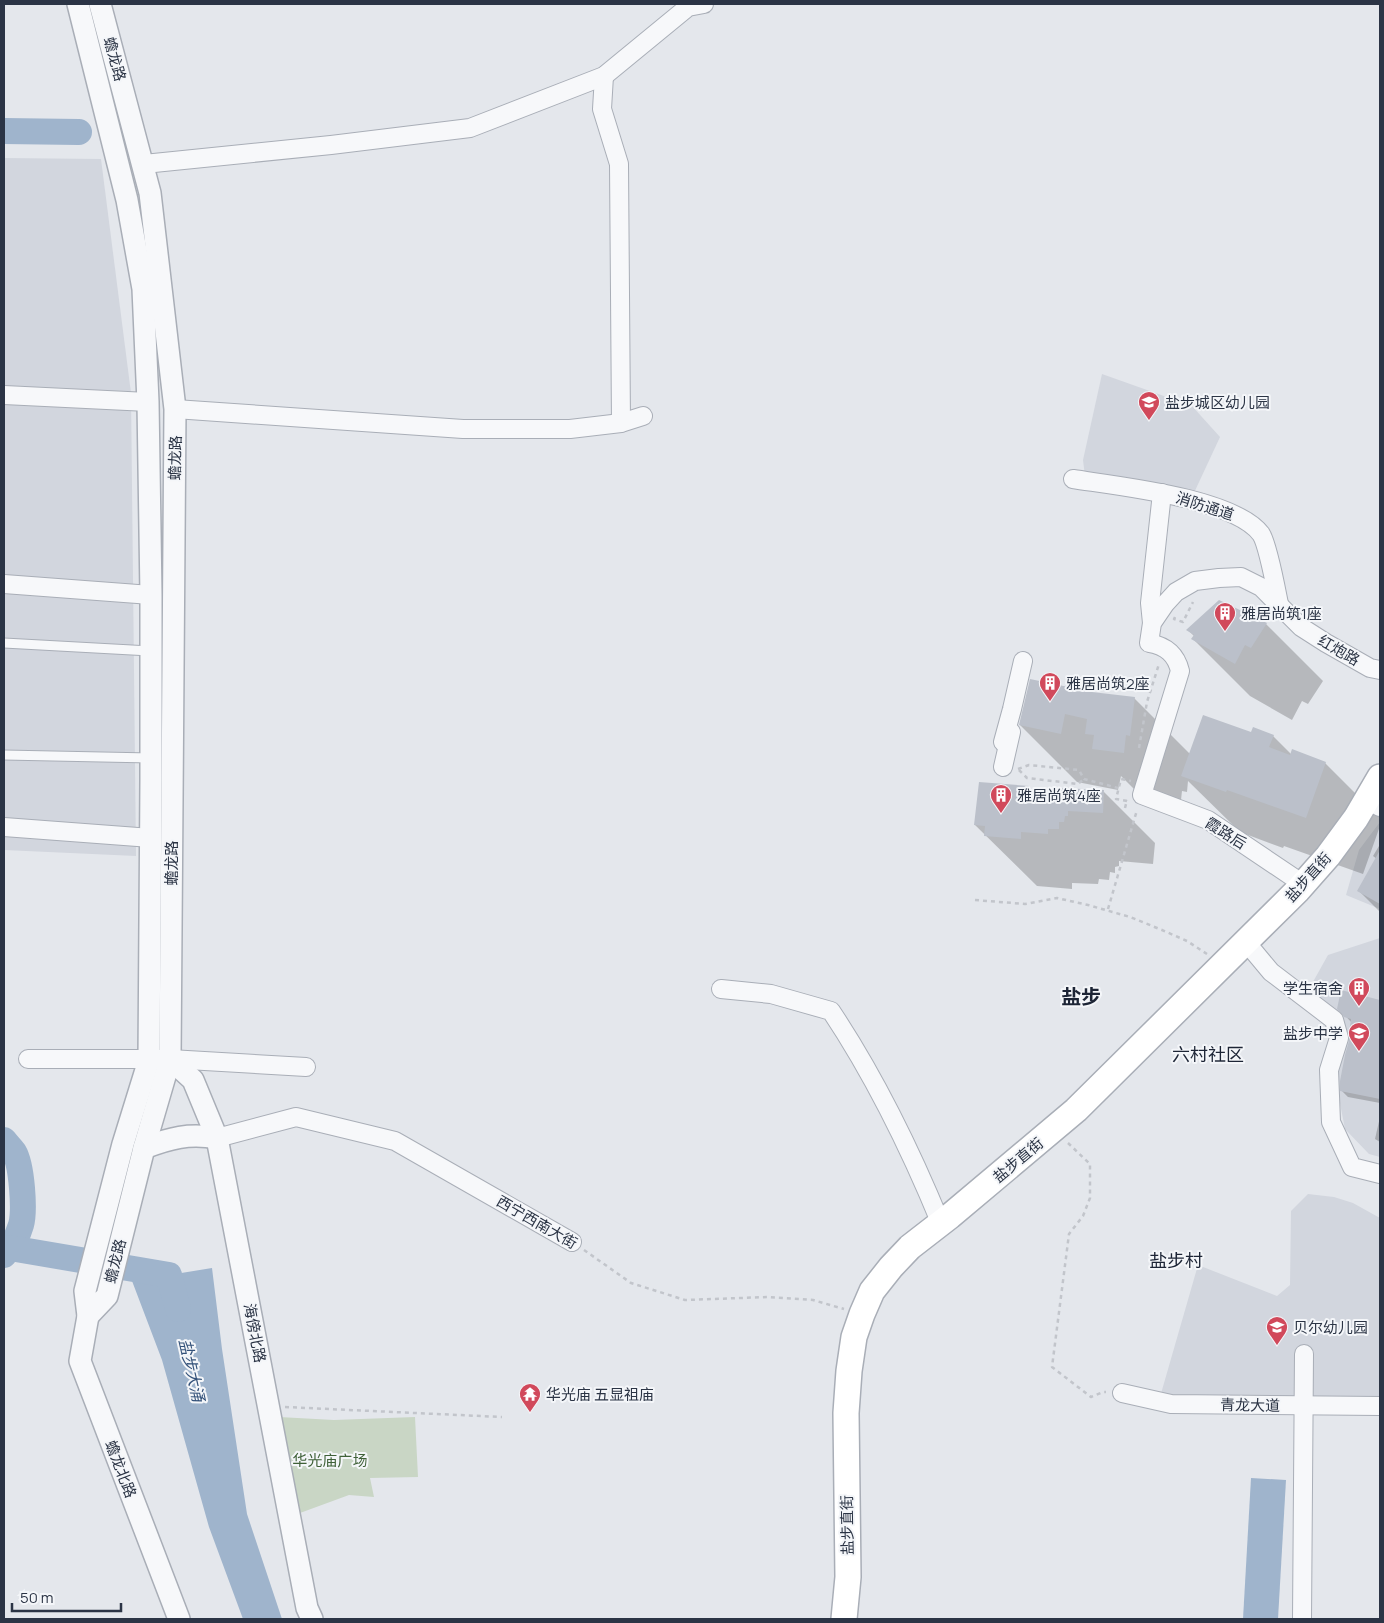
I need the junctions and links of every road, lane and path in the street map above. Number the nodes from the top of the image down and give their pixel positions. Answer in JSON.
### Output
{"nodes":[{"id":1,"x":78,"y":4,"type":"edge"},
{"id":2,"x":100,"y":4,"type":"edge"},
{"id":3,"x":693,"y":5,"type":"edge"},
{"id":4,"x":604,"y":76,"type":"junction"},
{"id":5,"x":144,"y":164,"type":"junction"},
{"id":6,"x":119,"y":166,"type":"junction"},
{"id":7,"x":4,"y":395,"type":"edge"},
{"id":8,"x":148,"y":402,"type":"junction"},
{"id":9,"x":175,"y":409,"type":"junction"},
{"id":10,"x":643,"y":416,"type":"dead end"},
{"id":11,"x":621,"y":424,"type":"junction"},
{"id":12,"x":1073,"y":479,"type":"dead end"},
{"id":13,"x":1162,"y":493,"type":"junction"},
{"id":14,"x":4,"y":584,"type":"edge"},
{"id":15,"x":151,"y":595,"type":"junction"},
{"id":16,"x":173,"y":595,"type":"junction"},
{"id":17,"x":1194,"y":601,"type":"dead end"},
{"id":18,"x":1279,"y":604,"type":"junction"},
{"id":19,"x":1174,"y":618,"type":"dead end"},
{"id":20,"x":1152,"y":623,"type":"junction"},
{"id":21,"x":4,"y":643,"type":"edge"},
{"id":22,"x":150,"y":651,"type":"junction"},
{"id":23,"x":1023,"y":660,"type":"dead end"},
{"id":24,"x":1159,"y":662,"type":"dead end"},
{"id":25,"x":1380,"y":670,"type":"edge"},
{"id":26,"x":1012,"y":710,"type":"junction"},
{"id":27,"x":1003,"y":742,"type":"dead end"},
{"id":28,"x":4,"y":755,"type":"edge"},
{"id":29,"x":1137,"y":755,"type":"dead end"},
{"id":30,"x":162,"y":758,"type":"junction"},
{"id":31,"x":1010,"y":768,"type":"junction"},
{"id":32,"x":1134,"y":773,"type":"dead end"},
{"id":33,"x":1380,"y":777,"type":"edge"},
{"id":34,"x":1084,"y":779,"type":"junction"},
{"id":35,"x":1118,"y":788,"type":"junction"},
{"id":36,"x":1132,"y":792,"type":"junction"},
{"id":37,"x":1373,"y":804,"type":"edge"},
{"id":38,"x":1125,"y":808,"type":"dead end"},
{"id":39,"x":4,"y":828,"type":"edge"},
{"id":40,"x":161,"y":839,"type":"junction"},
{"id":41,"x":1303,"y":884,"type":"junction"},
{"id":42,"x":975,"y":900,"type":"dead end"},
{"id":43,"x":1108,"y":909,"type":"junction"},
{"id":44,"x":1246,"y":942,"type":"junction"},
{"id":45,"x":1220,"y":967,"type":"junction"},
{"id":46,"x":721,"y":989,"type":"dead end"},
{"id":47,"x":28,"y":1059,"type":"dead end"},
{"id":48,"x":170,"y":1059,"type":"junction"},
{"id":49,"x":149,"y":1060,"type":"junction"},
{"id":50,"x":306,"y":1068,"type":"dead end"},
{"id":51,"x":1054,"y":1130,"type":"junction"},
{"id":52,"x":217,"y":1138,"type":"junction"},
{"id":53,"x":134,"y":1146,"type":"junction"},
{"id":54,"x":1380,"y":1174,"type":"edge"},
{"id":55,"x":941,"y":1224,"type":"junction"},
{"id":56,"x":572,"y":1242,"type":"joint"},
{"id":57,"x":862,"y":1314,"type":"junction"},
{"id":58,"x":88,"y":1316,"type":"junction"},
{"id":59,"x":1304,"y":1354,"type":"dead end"},
{"id":60,"x":1122,"y":1394,"type":"joint"},
{"id":61,"x":1303,"y":1405,"type":"junction"},
{"id":62,"x":269,"y":1406,"type":"junction"},
{"id":63,"x":1380,"y":1406,"type":"edge"},
{"id":64,"x":502,"y":1417,"type":"dead end"},
{"id":65,"x":179,"y":1619,"type":"edge"},
{"id":66,"x":312,"y":1619,"type":"edge"},
{"id":67,"x":844,"y":1619,"type":"edge"},
{"id":68,"x":1302,"y":1619,"type":"edge"}],
"edges":[{"from":1,"to":6,"type":"street","name":"蟾龙路"},
{"from":2,"to":5,"type":"street","name":"蟾龙路"},
{"from":3,"to":4,"type":"street"},
{"from":4,"to":5,"type":"street"},
{"from":4,"to":11,"type":"street"},
{"from":5,"to":6,"type":"street"},
{"from":5,"to":9,"type":"street","name":"蟾龙路"},
{"from":6,"to":8,"type":"street","name":"蟾龙路"},
{"from":7,"to":8,"type":"street"},
{"from":8,"to":9,"type":"street"},
{"from":8,"to":15,"type":"street","name":"蟾龙路"},
{"from":9,"to":11,"type":"street"},
{"from":9,"to":16,"type":"street","name":"蟾龙路"},
{"from":10,"to":11,"type":"street"},
{"from":12,"to":13,"type":"street","name":"消防通道"},
{"from":13,"to":18,"type":"street","name":"消防通道"},
{"from":13,"to":20,"type":"street"},
{"from":14,"to":15,"type":"street"},
{"from":15,"to":16,"type":"street"},
{"from":15,"to":22,"type":"street","name":"蟾龙路"},
{"from":16,"to":30,"type":"street","name":"蟾龙路"},
{"from":17,"to":19,"type":"path"},
{"from":18,"to":20,"type":"street","name":"红炮路"},
{"from":18,"to":25,"type":"street","name":"红炮路"},
{"from":20,"to":36,"type":"street"},
{"from":21,"to":22,"type":"lane"},
{"from":22,"to":30,"type":"street","name":"蟾龙路"},
{"from":23,"to":26,"type":"street"},
{"from":24,"to":29,"type":"path"},
{"from":26,"to":27,"type":"street"},
{"from":26,"to":31,"type":"street"},
{"from":28,"to":30,"type":"lane"},
{"from":30,"to":40,"type":"street","name":"蟾龙路"},
{"from":31,"to":34,"type":"path"},
{"from":31,"to":34,"type":"path"},
{"from":32,"to":36,"type":"path"},
{"from":33,"to":37,"type":"main road","name":"盐步直街"},
{"from":34,"to":35,"type":"path"},
{"from":35,"to":36,"type":"path"},
{"from":35,"to":36,"type":"path"},
{"from":36,"to":38,"type":"path"},
{"from":36,"to":41,"type":"street","name":"霞路后"},
{"from":36,"to":43,"type":"path"},
{"from":37,"to":41,"type":"main road","name":"盐步直街"},
{"from":39,"to":40,"type":"street"},
{"from":40,"to":48,"type":"street","name":"蟾龙路"},
{"from":40,"to":49,"type":"street","name":"蟾龙路"},
{"from":41,"to":44,"type":"main road","name":"盐步直街"},
{"from":42,"to":43,"type":"path"},
{"from":43,"to":45,"type":"path"},
{"from":44,"to":45,"type":"main road","name":"盐步直街"},
{"from":44,"to":54,"type":"street"},
{"from":45,"to":51,"type":"main road","name":"盐步直街"},
{"from":46,"to":55,"type":"street"},
{"from":47,"to":49,"type":"street"},
{"from":48,"to":49,"type":"street"},
{"from":48,"to":50,"type":"street"},
{"from":48,"to":52,"type":"street","name":"海傍北路"},
{"from":48,"to":53,"type":"street","name":"蟾龙路"},
{"from":49,"to":53,"type":"street","name":"蟾龙路"},
{"from":51,"to":55,"type":"main road","name":"盐步直街"},
{"from":51,"to":60,"type":"path"},
{"from":52,"to":53,"type":"street"},
{"from":52,"to":56,"type":"street","name":"西宁西南大街"},
{"from":52,"to":62,"type":"street","name":"海傍北路"},
{"from":53,"to":58,"type":"street","name":"蟾龙路"},
{"from":53,"to":58,"type":"street","name":"蟾龙路"},
{"from":55,"to":57,"type":"main road","name":"盐步直街"},
{"from":56,"to":57,"type":"path","name":"西宁西南大街"},
{"from":57,"to":67,"type":"main road","name":"盐步直街"},
{"from":58,"to":65,"type":"street","name":"蟾龙北路"},
{"from":59,"to":61,"type":"street"},
{"from":60,"to":61,"type":"street","name":"青龙大道"},
{"from":61,"to":63,"type":"street","name":"青龙大道"},
{"from":61,"to":68,"type":"street"},
{"from":62,"to":64,"type":"path"},
{"from":62,"to":66,"type":"street","name":"海傍北路"}]}
